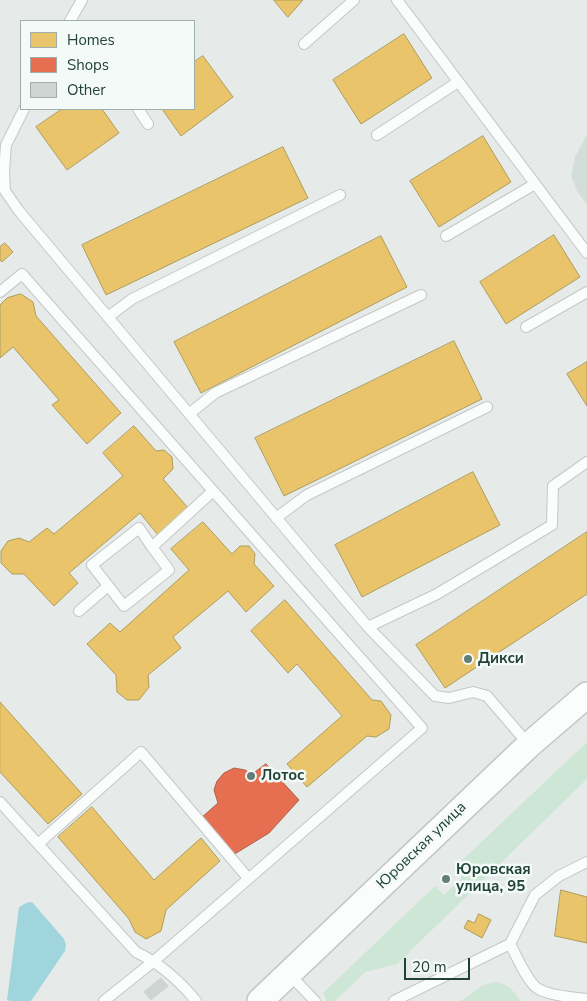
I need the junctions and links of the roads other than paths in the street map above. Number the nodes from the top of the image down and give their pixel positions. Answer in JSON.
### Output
{"nodes":[{"id":1,"x":82,"y":0,"type":"edge"},
{"id":2,"x":354,"y":0,"type":"edge"},
{"id":3,"x":397,"y":0,"type":"edge"},
{"id":4,"x":74,"y":19,"type":"edge"},
{"id":5,"x":304,"y":44,"type":"dead end"},
{"id":6,"x":458,"y":82,"type":"junction"},
{"id":7,"x":23,"y":110,"type":"edge"},
{"id":8,"x":139,"y":110,"type":"edge"},
{"id":9,"x":148,"y":124,"type":"dead end"},
{"id":10,"x":377,"y":135,"type":"dead end"},
{"id":11,"x":535,"y":184,"type":"junction"},
{"id":12,"x":340,"y":195,"type":"dead end"},
{"id":13,"x":446,"y":236,"type":"dead end"},
{"id":14,"x":587,"y":253,"type":"edge"},
{"id":15,"x":0,"y":292,"type":"edge"},
{"id":16,"x":587,"y":292,"type":"edge"},
{"id":17,"x":422,"y":295,"type":"dead end"},
{"id":18,"x":108,"y":317,"type":"junction"},
{"id":19,"x":526,"y":327,"type":"dead end"},
{"id":20,"x":487,"y":407,"type":"dead end"},
{"id":21,"x":189,"y":414,"type":"junction"},
{"id":22,"x":587,"y":462,"type":"edge"},
{"id":23,"x":214,"y":491,"type":"junction"},
{"id":24,"x":276,"y":518,"type":"junction"},
{"id":25,"x":152,"y":547,"type":"junction"},
{"id":26,"x":108,"y":586,"type":"junction"},
{"id":27,"x":79,"y":611,"type":"dead end"},
{"id":28,"x":368,"y":627,"type":"junction"},
{"id":29,"x":587,"y":695,"type":"edge"},
{"id":30,"x":529,"y":745,"type":"junction"},
{"id":31,"x":0,"y":802,"type":"edge"},
{"id":32,"x":38,"y":844,"type":"junction"},
{"id":33,"x":587,"y":862,"type":"edge"},
{"id":34,"x":248,"y":878,"type":"junction"},
{"id":35,"x":510,"y":944,"type":"junction"},
{"id":36,"x":154,"y":961,"type":"junction"},
{"id":37,"x":289,"y":973,"type":"junction"},
{"id":38,"x":587,"y":999,"type":"edge"},
{"id":39,"x":104,"y":1001,"type":"edge"},
{"id":40,"x":196,"y":1001,"type":"edge"},
{"id":41,"x":260,"y":1001,"type":"edge"},
{"id":42,"x":315,"y":1001,"type":"edge"},
{"id":43,"x":395,"y":1001,"type":"edge"}],
"edges":[{"from":1,"to":4,"type":"lane"},
{"from":2,"to":5,"type":"lane"},
{"from":3,"to":6,"type":"lane"},
{"from":6,"to":10,"type":"lane"},
{"from":6,"to":11,"type":"lane"},
{"from":7,"to":18,"type":"lane"},
{"from":8,"to":9,"type":"lane"},
{"from":11,"to":13,"type":"lane"},
{"from":11,"to":14,"type":"lane"},
{"from":12,"to":18,"type":"lane"},
{"from":15,"to":23,"type":"lane"},
{"from":16,"to":19,"type":"lane"},
{"from":17,"to":21,"type":"lane"},
{"from":18,"to":21,"type":"lane"},
{"from":20,"to":24,"type":"lane"},
{"from":21,"to":24,"type":"lane"},
{"from":22,"to":28,"type":"lane"},
{"from":23,"to":25,"type":"lane"},
{"from":23,"to":34,"type":"lane"},
{"from":24,"to":28,"type":"lane"},
{"from":25,"to":26,"type":"lane"},
{"from":25,"to":26,"type":"lane"},
{"from":26,"to":27,"type":"lane"},
{"from":28,"to":30,"type":"lane"},
{"from":29,"to":30,"type":"street","name":"Юровская улица"},
{"from":30,"to":37,"type":"street","name":"Юровская улица"},
{"from":31,"to":32,"type":"lane"},
{"from":32,"to":34,"type":"lane"},
{"from":32,"to":36,"type":"lane"},
{"from":33,"to":35,"type":"lane"},
{"from":34,"to":36,"type":"lane"},
{"from":35,"to":38,"type":"lane"},
{"from":35,"to":43,"type":"lane"},
{"from":36,"to":39,"type":"lane"},
{"from":36,"to":40,"type":"lane"},
{"from":37,"to":41,"type":"street","name":"Юровская улица"},
{"from":37,"to":42,"type":"lane"}]}
